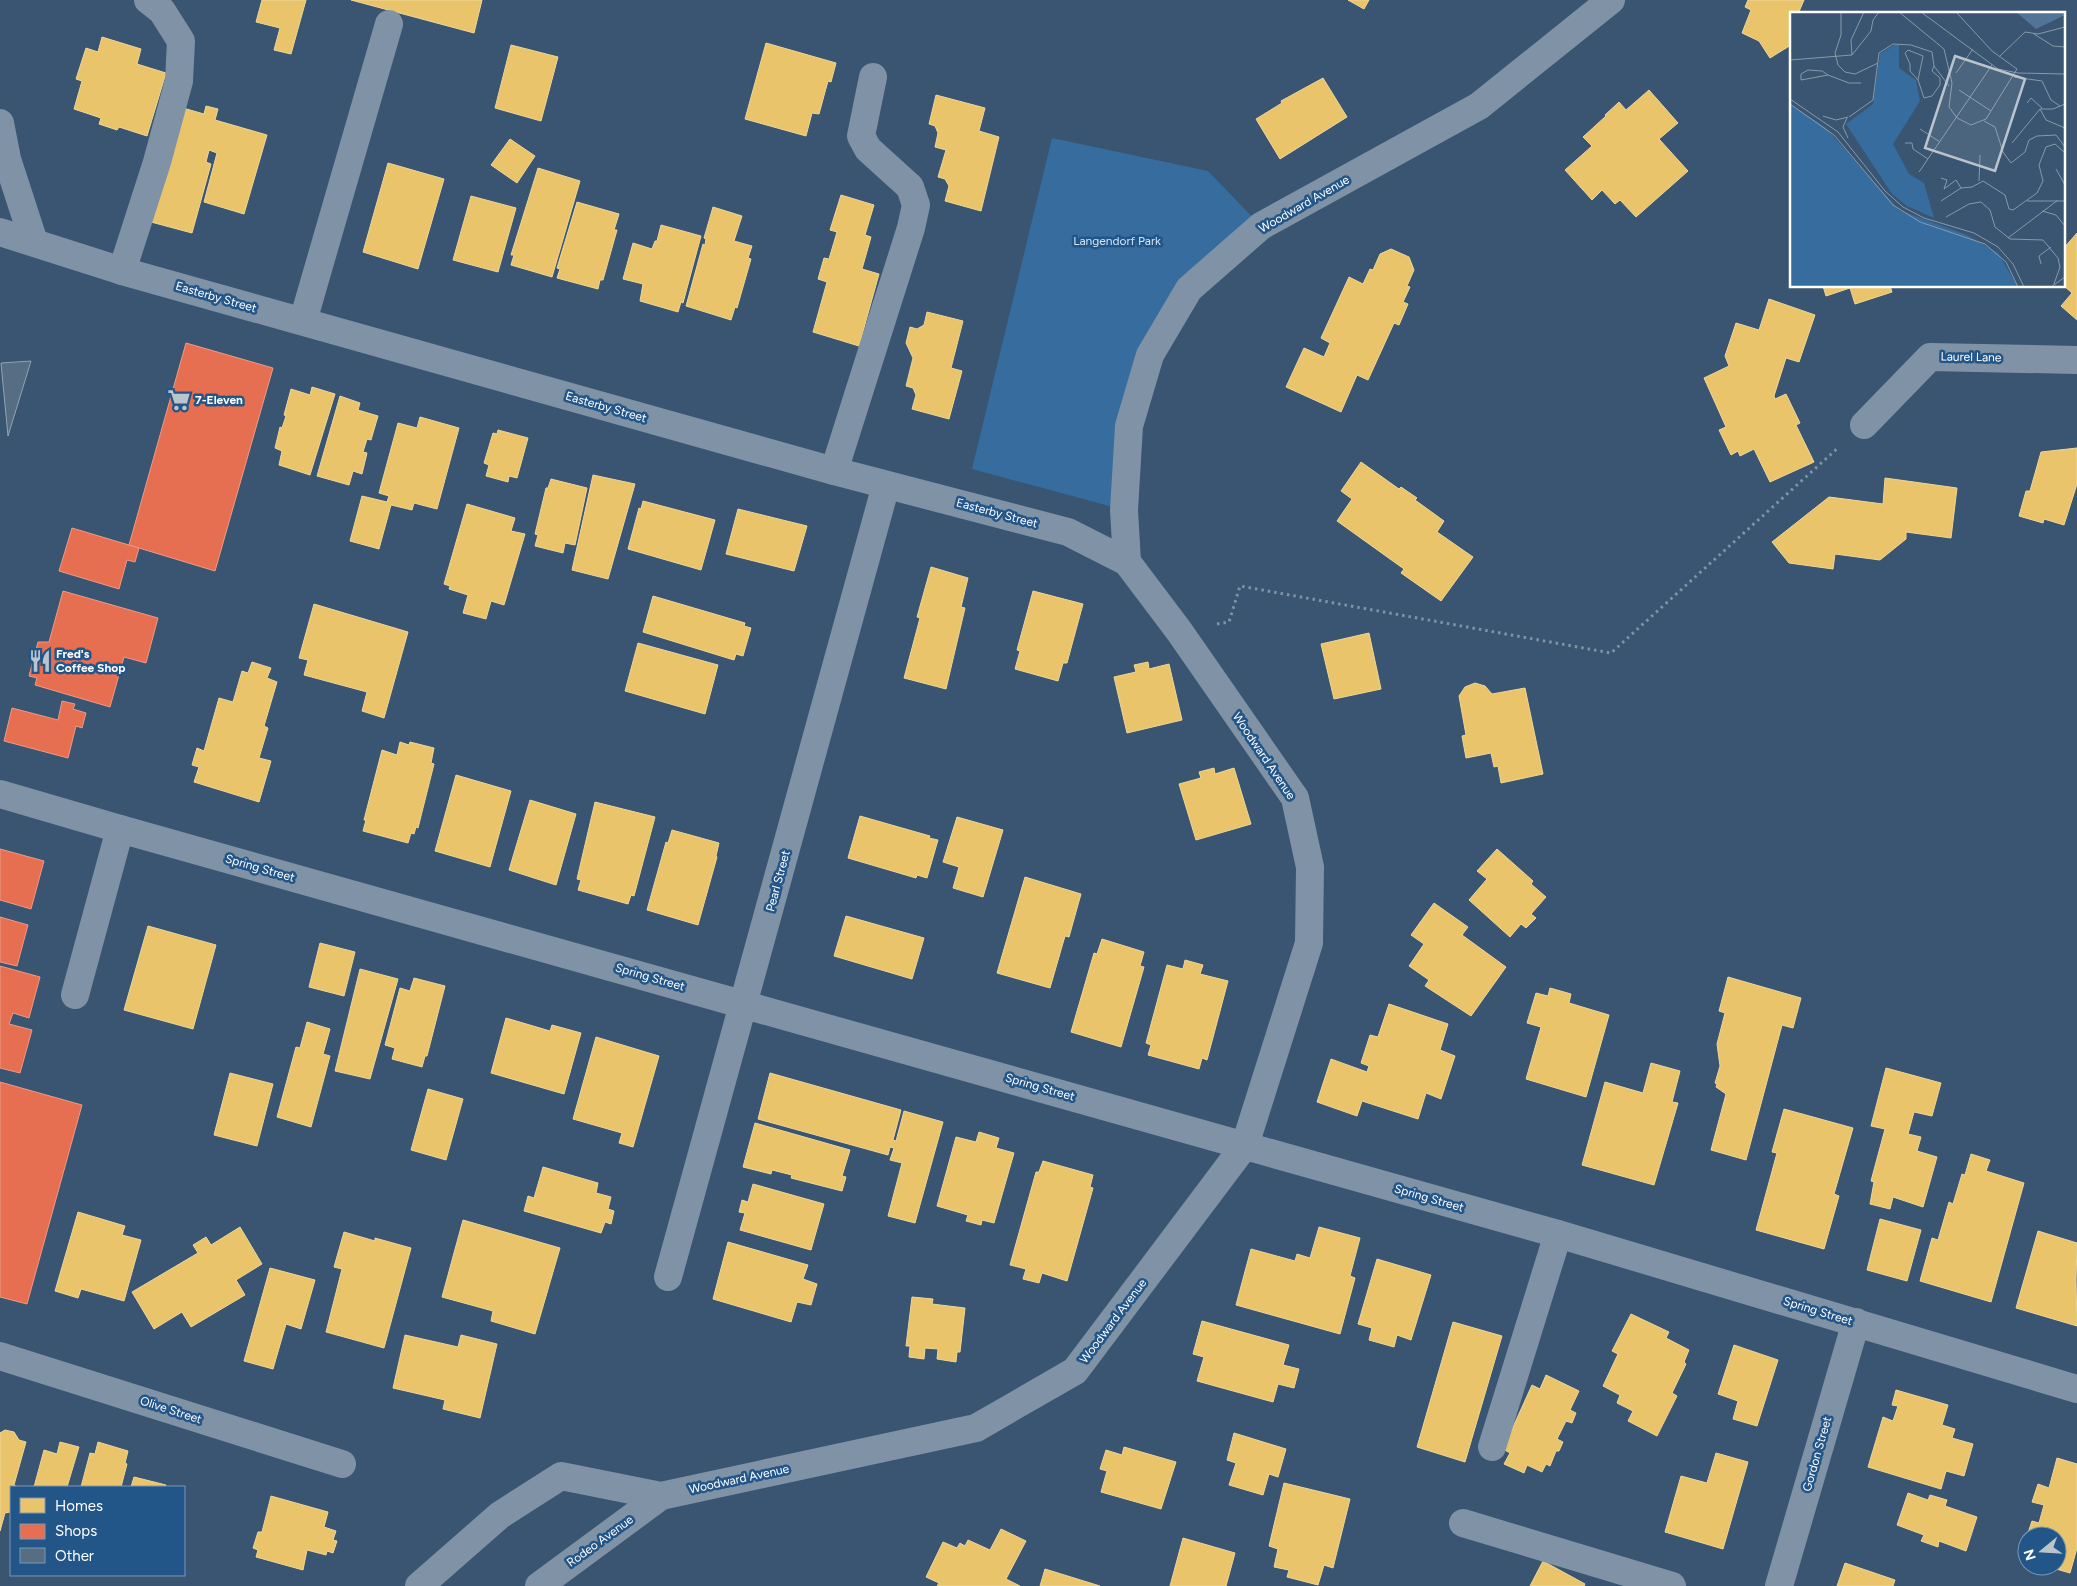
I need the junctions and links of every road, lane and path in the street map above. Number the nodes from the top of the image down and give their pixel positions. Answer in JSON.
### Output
{"nodes":[{"id":1,"x":148,"y":0,"type":"edge"},
{"id":2,"x":1611,"y":0,"type":"edge"},
{"id":3,"x":389,"y":24,"type":"dead end"},
{"id":4,"x":872,"y":77,"type":"dead end"},
{"id":5,"x":0,"y":123,"type":"edge"},
{"id":6,"x":0,"y":232,"type":"edge"},
{"id":7,"x":34,"y":242,"type":"junction"},
{"id":8,"x":122,"y":271,"type":"junction"},
{"id":9,"x":303,"y":321,"type":"junction"},
{"id":10,"x":2077,"y":360,"type":"edge"},
{"id":11,"x":1864,"y":425,"type":"joint"},
{"id":12,"x":834,"y":471,"type":"junction"},
{"id":13,"x":886,"y":485,"type":"junction"},
{"id":14,"x":1127,"y":562,"type":"junction"},
{"id":15,"x":1179,"y":631,"type":"junction"},
{"id":16,"x":0,"y":794,"type":"edge"},
{"id":17,"x":120,"y":829,"type":"junction"},
{"id":18,"x":75,"y":995,"type":"dead end"},
{"id":19,"x":744,"y":1004,"type":"junction"},
{"id":20,"x":1245,"y":1145,"type":"junction"},
{"id":21,"x":1558,"y":1234,"type":"junction"},
{"id":22,"x":668,"y":1277,"type":"dead end"},
{"id":23,"x":1856,"y":1322,"type":"junction"},
{"id":24,"x":0,"y":1356,"type":"edge"},
{"id":25,"x":2077,"y":1389,"type":"edge"},
{"id":26,"x":1492,"y":1447,"type":"dead end"},
{"id":27,"x":342,"y":1464,"type":"dead end"},
{"id":28,"x":660,"y":1496,"type":"junction"},
{"id":29,"x":1463,"y":1522,"type":"dead end"},
{"id":30,"x":419,"y":1586,"type":"edge"},
{"id":31,"x":539,"y":1586,"type":"edge"},
{"id":32,"x":1672,"y":1586,"type":"edge"},
{"id":33,"x":1779,"y":1586,"type":"edge"}],
"edges":[{"from":1,"to":8,"type":"street"},
{"from":2,"to":14,"type":"street","name":"Woodward Avenue"},
{"from":3,"to":9,"type":"street"},
{"from":4,"to":12,"type":"street"},
{"from":5,"to":7,"type":"street"},
{"from":6,"to":7,"type":"street","name":"Easterby Street"},
{"from":7,"to":8,"type":"street","name":"Easterby Street"},
{"from":8,"to":9,"type":"street","name":"Easterby Street"},
{"from":9,"to":12,"type":"street","name":"Easterby Street"},
{"from":10,"to":11,"type":"street","name":"Laurel Lane"},
{"from":11,"to":15,"type":"path"},
{"from":12,"to":13,"type":"street","name":"Easterby Street"},
{"from":13,"to":14,"type":"street","name":"Easterby Street"},
{"from":13,"to":19,"type":"street","name":"Pearl Street"},
{"from":14,"to":15,"type":"street","name":"Easterby Street"},
{"from":15,"to":20,"type":"street","name":"Woodward Avenue"},
{"from":16,"to":17,"type":"street","name":"Spring Street"},
{"from":17,"to":18,"type":"street"},
{"from":17,"to":19,"type":"street","name":"Spring Street"},
{"from":19,"to":20,"type":"street","name":"Spring Street"},
{"from":19,"to":22,"type":"street","name":"Pearl Street"},
{"from":20,"to":21,"type":"street","name":"Spring Street"},
{"from":20,"to":28,"type":"street","name":"Woodward Avenue"},
{"from":21,"to":23,"type":"street","name":"Spring Street"},
{"from":21,"to":26,"type":"street"},
{"from":23,"to":25,"type":"street","name":"Spring Street"},
{"from":23,"to":33,"type":"street","name":"Gordon Street"},
{"from":24,"to":27,"type":"street","name":"Olive Street"},
{"from":28,"to":30,"type":"street","name":"Woodward Avenue"},
{"from":28,"to":31,"type":"street","name":"Rodeo Avenue"},
{"from":29,"to":32,"type":"street"}]}
